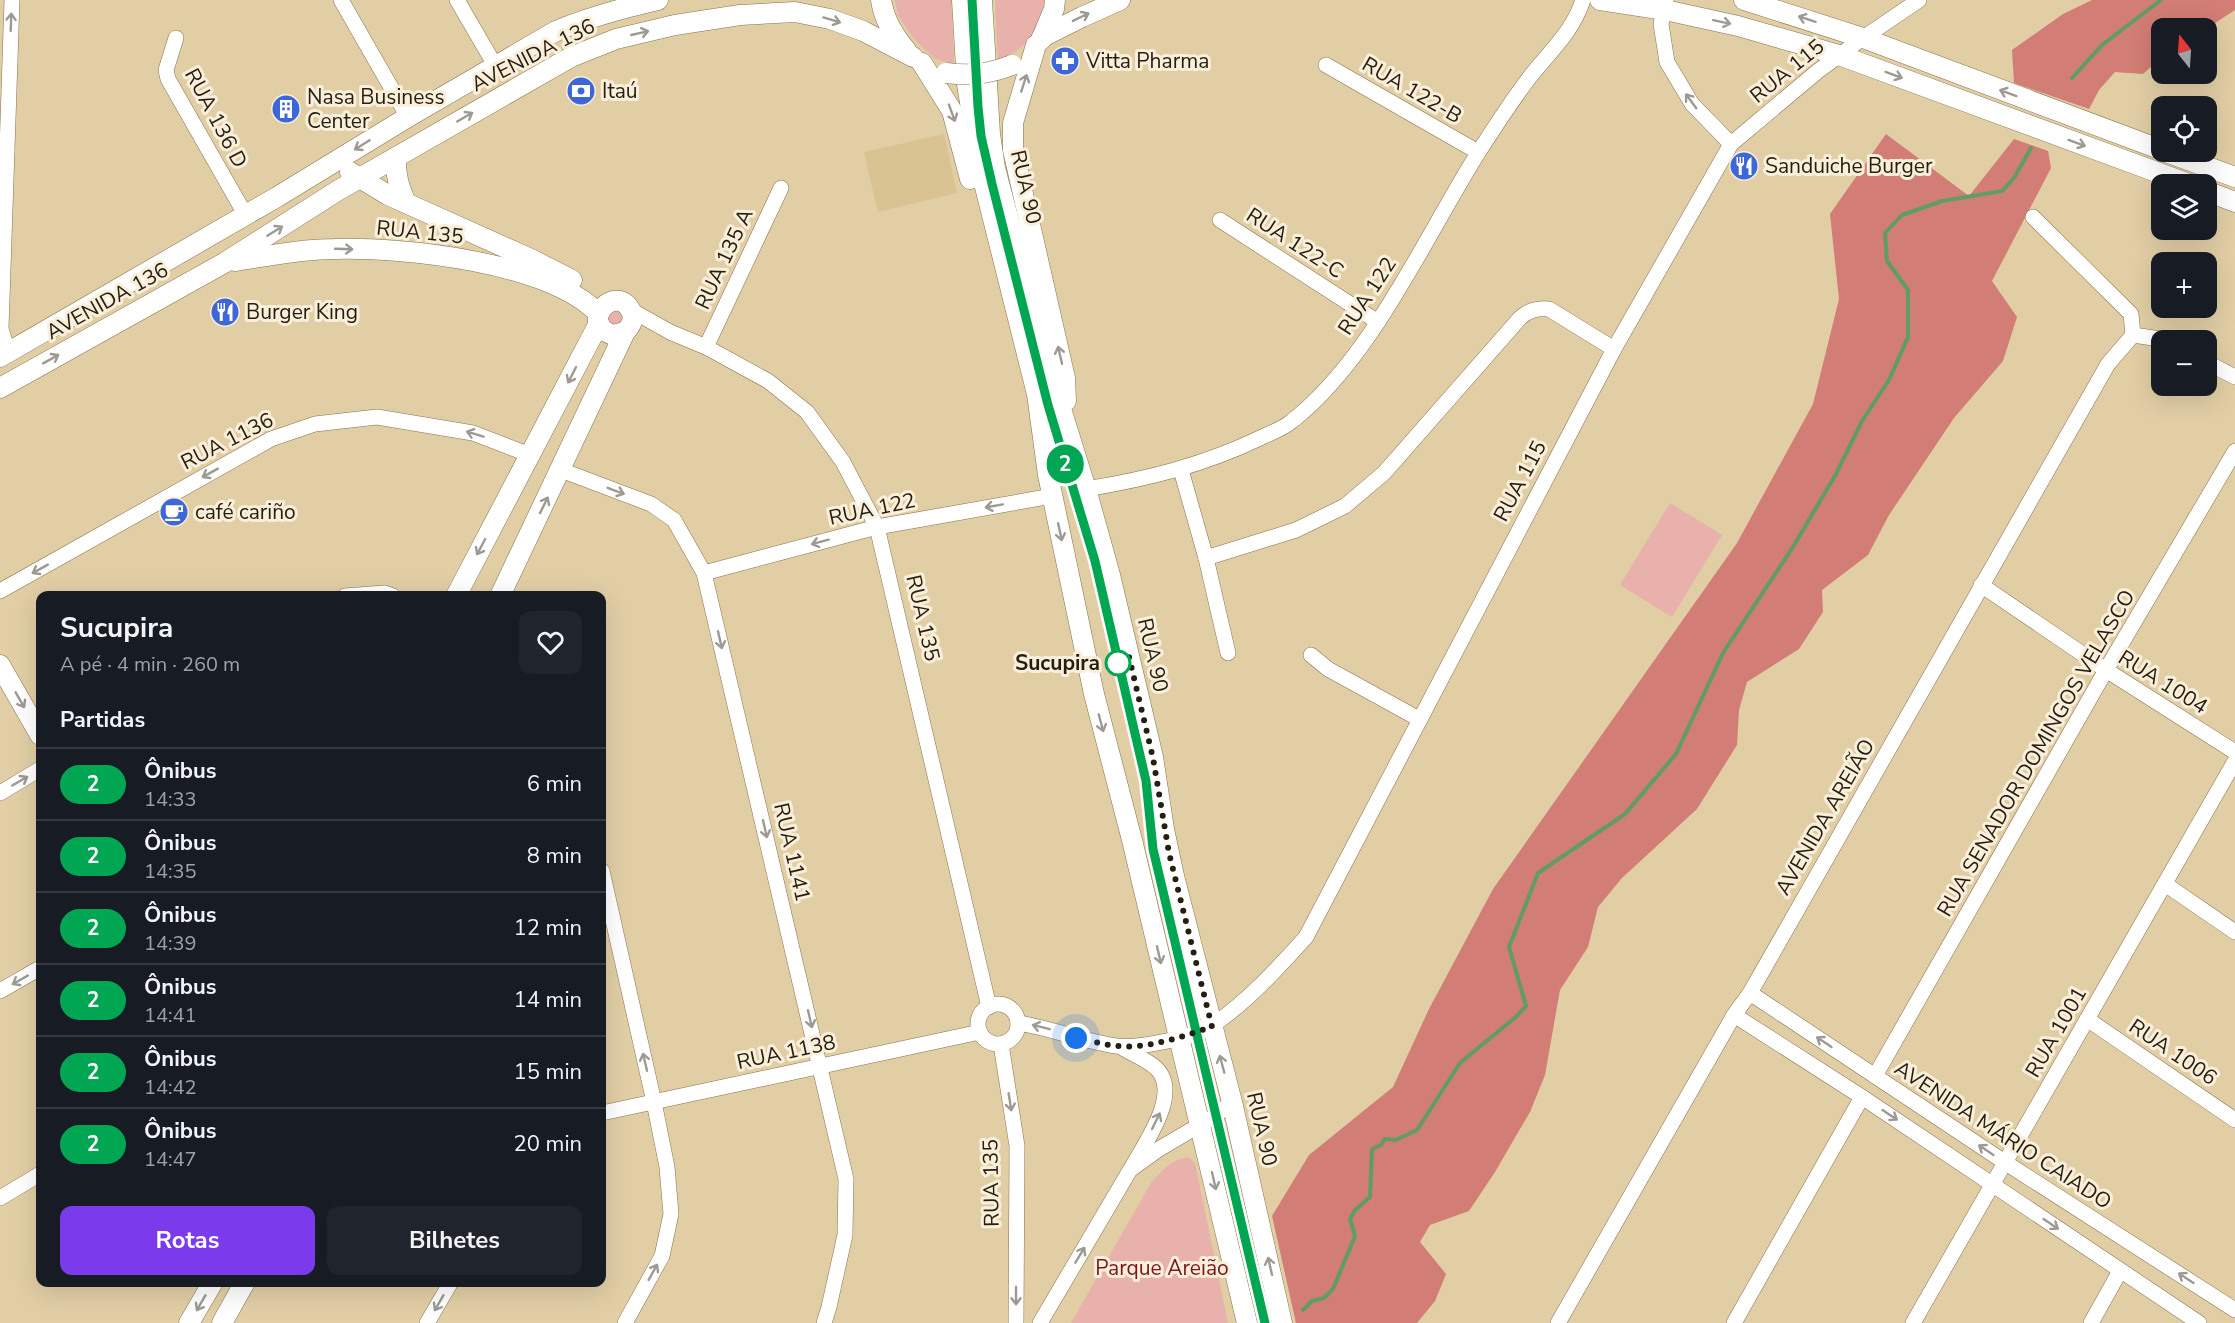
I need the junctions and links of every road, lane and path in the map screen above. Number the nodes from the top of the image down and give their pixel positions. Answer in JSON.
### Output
{"nodes":[{"id":1,"x":12,"y":0,"type":"edge"},
{"id":2,"x":341,"y":0,"type":"edge"},
{"id":3,"x":457,"y":0,"type":"edge"},
{"id":4,"x":658,"y":0,"type":"edge"},
{"id":5,"x":881,"y":0,"type":"edge"},
{"id":6,"x":962,"y":0,"type":"edge"},
{"id":7,"x":982,"y":0,"type":"edge"},
{"id":8,"x":1055,"y":0,"type":"edge"},
{"id":9,"x":1120,"y":0,"type":"edge"},
{"id":10,"x":1583,"y":0,"type":"edge"},
{"id":11,"x":1600,"y":0,"type":"edge"},
{"id":12,"x":1744,"y":0,"type":"edge"},
{"id":13,"x":1919,"y":0,"type":"edge"},
{"id":14,"x":614,"y":5,"type":"edge"},
{"id":15,"x":1665,"y":5,"type":"edge"},
{"id":16,"x":176,"y":38,"type":"dead end"},
{"id":17,"x":1863,"y":38,"type":"junction"},
{"id":18,"x":1039,"y":41,"type":"junction"},
{"id":19,"x":1839,"y":55,"type":"junction"},
{"id":20,"x":918,"y":60,"type":"junction"},
{"id":21,"x":1326,"y":65,"type":"dead end"},
{"id":22,"x":496,"y":67,"type":"junction"},
{"id":23,"x":408,"y":117,"type":"junction"},
{"id":24,"x":1731,"y":144,"type":"junction"},
{"id":25,"x":2151,"y":146,"type":"edge"},
{"id":26,"x":1478,"y":152,"type":"junction"},
{"id":27,"x":396,"y":157,"type":"junction"},
{"id":28,"x":337,"y":160,"type":"junction"},
{"id":29,"x":2194,"y":162,"type":"edge"},
{"id":30,"x":2161,"y":174,"type":"edge"},
{"id":31,"x":2235,"y":177,"type":"edge"},
{"id":32,"x":360,"y":178,"type":"junction"},
{"id":33,"x":781,"y":188,"type":"dead end"},
{"id":34,"x":2217,"y":195,"type":"edge"},
{"id":35,"x":277,"y":196,"type":"junction"},
{"id":36,"x":3,"y":201,"type":"edge"},
{"id":37,"x":2235,"y":202,"type":"edge"},
{"id":38,"x":406,"y":203,"type":"junction"},
{"id":39,"x":245,"y":214,"type":"junction"},
{"id":40,"x":2033,"y":217,"type":"dead end"},
{"id":41,"x":1220,"y":220,"type":"dead end"},
{"id":42,"x":224,"y":262,"type":"junction"},
{"id":43,"x":181,"y":287,"type":"junction"},
{"id":44,"x":603,"y":312,"type":"junction"},
{"id":45,"x":1378,"y":322,"type":"junction"},
{"id":46,"x":629,"y":323,"type":"junction"},
{"id":47,"x":2133,"y":335,"type":"junction"},
{"id":48,"x":2151,"y":338,"type":"edge"},
{"id":49,"x":706,"y":347,"type":"junction"},
{"id":50,"x":1614,"y":349,"type":"junction"},
{"id":51,"x":4,"y":355,"type":"edge"},
{"id":52,"x":2217,"y":367,"type":"edge"},
{"id":53,"x":2235,"y":375,"type":"edge"},
{"id":54,"x":0,"y":388,"type":"edge"},
{"id":55,"x":1067,"y":434,"type":"junction"},
{"id":56,"x":2235,"y":451,"type":"edge"},
{"id":57,"x":530,"y":455,"type":"junction"},
{"id":58,"x":561,"y":470,"type":"junction"},
{"id":59,"x":1181,"y":470,"type":"junction"},
{"id":60,"x":1048,"y":475,"type":"junction"},
{"id":61,"x":1086,"y":489,"type":"junction"},
{"id":62,"x":1052,"y":496,"type":"junction"},
{"id":63,"x":877,"y":527,"type":"junction"},
{"id":64,"x":1206,"y":558,"type":"junction"},
{"id":65,"x":704,"y":573,"type":"junction"},
{"id":66,"x":1981,"y":585,"type":"junction"},
{"id":67,"x":0,"y":591,"type":"edge"},
{"id":68,"x":459,"y":591,"type":"edge"},
{"id":69,"x":502,"y":591,"type":"edge"},
{"id":70,"x":1228,"y":653,"type":"dead end"},
{"id":71,"x":1311,"y":656,"type":"dead end"},
{"id":72,"x":0,"y":665,"type":"edge"},
{"id":73,"x":2106,"y":670,"type":"junction"},
{"id":74,"x":1419,"y":719,"type":"junction"},
{"id":75,"x":36,"y":728,"type":"edge"},
{"id":76,"x":2235,"y":752,"type":"edge"},
{"id":77,"x":2235,"y":761,"type":"edge"},
{"id":78,"x":36,"y":772,"type":"edge"},
{"id":79,"x":0,"y":793,"type":"edge"},
{"id":80,"x":2165,"y":884,"type":"junction"},
{"id":81,"x":606,"y":889,"type":"edge"},
{"id":82,"x":2235,"y":932,"type":"edge"},
{"id":83,"x":36,"y":970,"type":"edge"},
{"id":84,"x":0,"y":991,"type":"edge"},
{"id":85,"x":1750,"y":993,"type":"junction"},
{"id":86,"x":989,"y":1006,"type":"junction"},
{"id":87,"x":1734,"y":1015,"type":"junction"},
{"id":88,"x":2087,"y":1019,"type":"junction"},
{"id":89,"x":1018,"y":1023,"type":"junction"},
{"id":90,"x":1212,"y":1027,"type":"junction"},
{"id":91,"x":980,"y":1032,"type":"junction"},
{"id":92,"x":1180,"y":1037,"type":"junction"},
{"id":93,"x":1001,"y":1044,"type":"junction"},
{"id":94,"x":1118,"y":1046,"type":"junction"},
{"id":95,"x":821,"y":1066,"type":"junction"},
{"id":96,"x":1875,"y":1076,"type":"junction"},
{"id":97,"x":1862,"y":1097,"type":"junction"},
{"id":98,"x":654,"y":1102,"type":"junction"},
{"id":99,"x":1232,"y":1102,"type":"junction"},
{"id":100,"x":606,"y":1112,"type":"edge"},
{"id":101,"x":2235,"y":1119,"type":"edge"},
{"id":102,"x":1201,"y":1124,"type":"junction"},
{"id":103,"x":2006,"y":1163,"type":"junction"},
{"id":104,"x":1131,"y":1170,"type":"junction"},
{"id":105,"x":36,"y":1176,"type":"edge"},
{"id":106,"x":1993,"y":1184,"type":"junction"},
{"id":107,"x":0,"y":1198,"type":"edge"},
{"id":108,"x":2120,"y":1271,"type":"junction"},
{"id":109,"x":210,"y":1287,"type":"edge"},
{"id":110,"x":242,"y":1287,"type":"edge"},
{"id":111,"x":448,"y":1287,"type":"edge"},
{"id":112,"x":2235,"y":1310,"type":"edge"},
{"id":113,"x":189,"y":1323,"type":"edge"},
{"id":114,"x":222,"y":1323,"type":"edge"},
{"id":115,"x":428,"y":1323,"type":"edge"},
{"id":116,"x":625,"y":1323,"type":"edge"},
{"id":117,"x":824,"y":1323,"type":"edge"},
{"id":118,"x":1016,"y":1323,"type":"edge"},
{"id":119,"x":1040,"y":1323,"type":"edge"},
{"id":120,"x":1247,"y":1323,"type":"edge"},
{"id":121,"x":1282,"y":1323,"type":"edge"},
{"id":122,"x":1558,"y":1323,"type":"edge"},
{"id":123,"x":1734,"y":1323,"type":"edge"},
{"id":124,"x":1913,"y":1323,"type":"edge"},
{"id":125,"x":2091,"y":1323,"type":"edge"},
{"id":126,"x":2199,"y":1323,"type":"edge"}],
"edges":[{"from":36,"to":1,"type":"street","one_way":true},
{"from":2,"to":23,"type":"street"},
{"from":3,"to":22,"type":"street"},
{"from":4,"to":14,"type":"main road","name":"AVENIDA 136"},
{"from":5,"to":20,"type":"main road"},
{"from":6,"to":60,"type":"main road","name":"RUA 90"},
{"from":7,"to":55,"type":"main road","name":"RUA 90"},
{"from":8,"to":18,"type":"main road"},
{"from":18,"to":9,"type":"main road","one_way":true},
{"from":10,"to":26,"type":"street","name":"RUA 122"},
{"from":11,"to":15,"type":"main road"},
{"from":17,"to":12,"type":"main road","one_way":true},
{"from":13,"to":17,"type":"street","name":"RUA 115"},
{"from":14,"to":22,"type":"main road","name":"AVENIDA 136"},
{"from":15,"to":19,"type":"main road","one_way":true},
{"from":24,"to":15,"type":"street","one_way":true},
{"from":16,"to":39,"type":"street","name":"RUA 136 D"},
{"from":17,"to":19,"type":"street","name":"RUA 115"},
{"from":25,"to":17,"type":"main road","one_way":true},
{"from":18,"to":20,"type":"main road","name":"AVENIDA 136","bridge":true},
{"from":55,"to":18,"type":"main road","one_way":true},
{"from":19,"to":24,"type":"street","name":"RUA 115"},
{"from":19,"to":30,"type":"main road","one_way":true},
{"from":27,"to":20,"type":"main road","name":"AVENIDA 136","one_way":true},
{"from":20,"to":60,"type":"main road","one_way":true},
{"from":21,"to":26,"type":"street","name":"RUA 122-B"},
{"from":22,"to":23,"type":"main road","name":"AVENIDA 136"},
{"from":23,"to":28,"type":"main road","name":"AVENIDA 136","one_way":true},
{"from":24,"to":50,"type":"street","name":"RUA 115"},
{"from":26,"to":45,"type":"street","name":"RUA 122"},
{"from":27,"to":32,"type":"main road","name":"AVENIDA 136"},
{"from":27,"to":38,"type":"main road"},
{"from":28,"to":32,"type":"main road"},
{"from":28,"to":35,"type":"main road","name":"AVENIDA 136"},
{"from":29,"to":31,"type":"main road"},
{"from":32,"to":38,"type":"main road","name":"RUA 135"},
{"from":42,"to":32,"type":"main road","name":"AVENIDA 136","one_way":true},
{"from":33,"to":49,"type":"street","name":"RUA 135 A"},
{"from":34,"to":37,"type":"main road"},
{"from":35,"to":39,"type":"main road","name":"AVENIDA 136"},
{"from":35,"to":43,"type":"main road"},
{"from":36,"to":51,"type":"street"},
{"from":38,"to":44,"type":"main road","name":"RUA 135"},
{"from":39,"to":51,"type":"main road","name":"AVENIDA 136"},
{"from":40,"to":47,"type":"street"},
{"from":41,"to":45,"type":"street","name":"RUA 122-C"},
{"from":42,"to":43,"type":"main road","name":"AVENIDA 136"},
{"from":42,"to":44,"type":"main road","name":"RUA 135","one_way":true},
{"from":54,"to":43,"type":"main road","name":"AVENIDA 136","one_way":true},
{"from":44,"to":46,"type":"main road"},
{"from":44,"to":46,"type":"main road"},
{"from":44,"to":57,"type":"main road","one_way":true},
{"from":45,"to":59,"type":"street","name":"RUA 122"},
{"from":46,"to":49,"type":"street","name":"RUA 135"},
{"from":46,"to":58,"type":"main road"},
{"from":47,"to":48,"type":"street"},
{"from":47,"to":66,"type":"street","name":"AVENIDA AREIÃO"},
{"from":49,"to":63,"type":"street","name":"RUA 135"},
{"from":50,"to":64,"type":"street"},
{"from":50,"to":74,"type":"street","name":"RUA 115"},
{"from":52,"to":53,"type":"street"},
{"from":55,"to":61,"type":"main road","name":"RUA 90"},
{"from":56,"to":73,"type":"street","name":"RUA SENADOR DOMINGOS VELASCO"},
{"from":57,"to":67,"type":"street","name":"RUA 1136","one_way":true},
{"from":57,"to":68,"type":"main road","one_way":true},
{"from":58,"to":65,"type":"street","name":"RUA 1141","one_way":true},
{"from":69,"to":58,"type":"main road","one_way":true},
{"from":59,"to":61,"type":"street","name":"RUA 122"},
{"from":59,"to":64,"type":"street"},
{"from":60,"to":62,"type":"main road","name":"RUA 90"},
{"from":61,"to":90,"type":"main road","name":"RUA 90"},
{"from":62,"to":63,"type":"street","name":"RUA 122","one_way":true},
{"from":62,"to":92,"type":"main road","name":"RUA 90","one_way":true},
{"from":63,"to":65,"type":"street","name":"RUA 122","one_way":true},
{"from":63,"to":86,"type":"street","name":"RUA 135"},
{"from":64,"to":70,"type":"street"},
{"from":65,"to":95,"type":"street","name":"RUA 1141","one_way":true},
{"from":66,"to":73,"type":"street","name":"RUA 1004"},
{"from":66,"to":85,"type":"street","name":"AVENIDA AREIÃO"},
{"from":71,"to":74,"type":"street"},
{"from":72,"to":75,"type":"main road","one_way":true},
{"from":73,"to":76,"type":"street","name":"RUA 1004"},
{"from":73,"to":96,"type":"street","name":"RUA SENADOR DOMINGOS VELASCO"},
{"from":74,"to":90,"type":"street","name":"RUA 115"},
{"from":77,"to":80,"type":"street","name":"RUA 1001"},
{"from":79,"to":78,"type":"street","one_way":true},
{"from":80,"to":82,"type":"street"},
{"from":80,"to":88,"type":"street","name":"RUA 1001"},
{"from":98,"to":81,"type":"street","one_way":true},
{"from":83,"to":84,"type":"street","one_way":true},
{"from":85,"to":87,"type":"street","name":"AVENIDA AREIÃO"},
{"from":96,"to":85,"type":"street","name":"AVENIDA MÁRIO CAIADO","one_way":true},
{"from":86,"to":89,"type":"street"},
{"from":86,"to":91,"type":"street"},
{"from":87,"to":97,"type":"street"},
{"from":87,"to":122,"type":"street","name":"AVENIDA AREIÃO"},
{"from":88,"to":101,"type":"street","name":"RUA 1006"},
{"from":88,"to":103,"type":"street","name":"RUA 1001"},
{"from":89,"to":93,"type":"street"},
{"from":94,"to":89,"type":"street","one_way":true},
{"from":90,"to":92,"type":"street"},
{"from":99,"to":90,"type":"main road","name":"RUA 90","one_way":true},
{"from":91,"to":93,"type":"street"},
{"from":91,"to":95,"type":"street","name":"RUA 1138"},
{"from":92,"to":94,"type":"street"},
{"from":92,"to":102,"type":"main road","name":"RUA 90"},
{"from":93,"to":118,"type":"street","name":"RUA 135","one_way":true},
{"from":104,"to":94,"type":"street","one_way":true},
{"from":95,"to":98,"type":"street","name":"RUA 1138"},
{"from":95,"to":117,"type":"street","name":"RUA 1141"},
{"from":103,"to":96,"type":"street","name":"AVENIDA MÁRIO CAIADO","one_way":true},
{"from":97,"to":106,"type":"street","one_way":true},
{"from":97,"to":123,"type":"street"},
{"from":98,"to":100,"type":"street","name":"RUA 1138"},
{"from":116,"to":98,"type":"street","one_way":true},
{"from":99,"to":102,"type":"street"},
{"from":121,"to":99,"type":"main road","name":"RUA 90","one_way":true},
{"from":102,"to":104,"type":"street"},
{"from":102,"to":120,"type":"main road","name":"RUA 90","one_way":true},
{"from":103,"to":106,"type":"street","name":"RUA 1001"},
{"from":112,"to":103,"type":"street","name":"AVENIDA MÁRIO CAIADO","one_way":true},
{"from":119,"to":104,"type":"street","one_way":true},
{"from":105,"to":107,"type":"street"},
{"from":106,"to":108,"type":"street","one_way":true},
{"from":106,"to":124,"type":"street","name":"RUA 1001"},
{"from":108,"to":125,"type":"street"},
{"from":108,"to":126,"type":"street"},
{"from":109,"to":113,"type":"main road","one_way":true},
{"from":110,"to":114,"type":"main road"},
{"from":111,"to":115,"type":"street","one_way":true}]}
